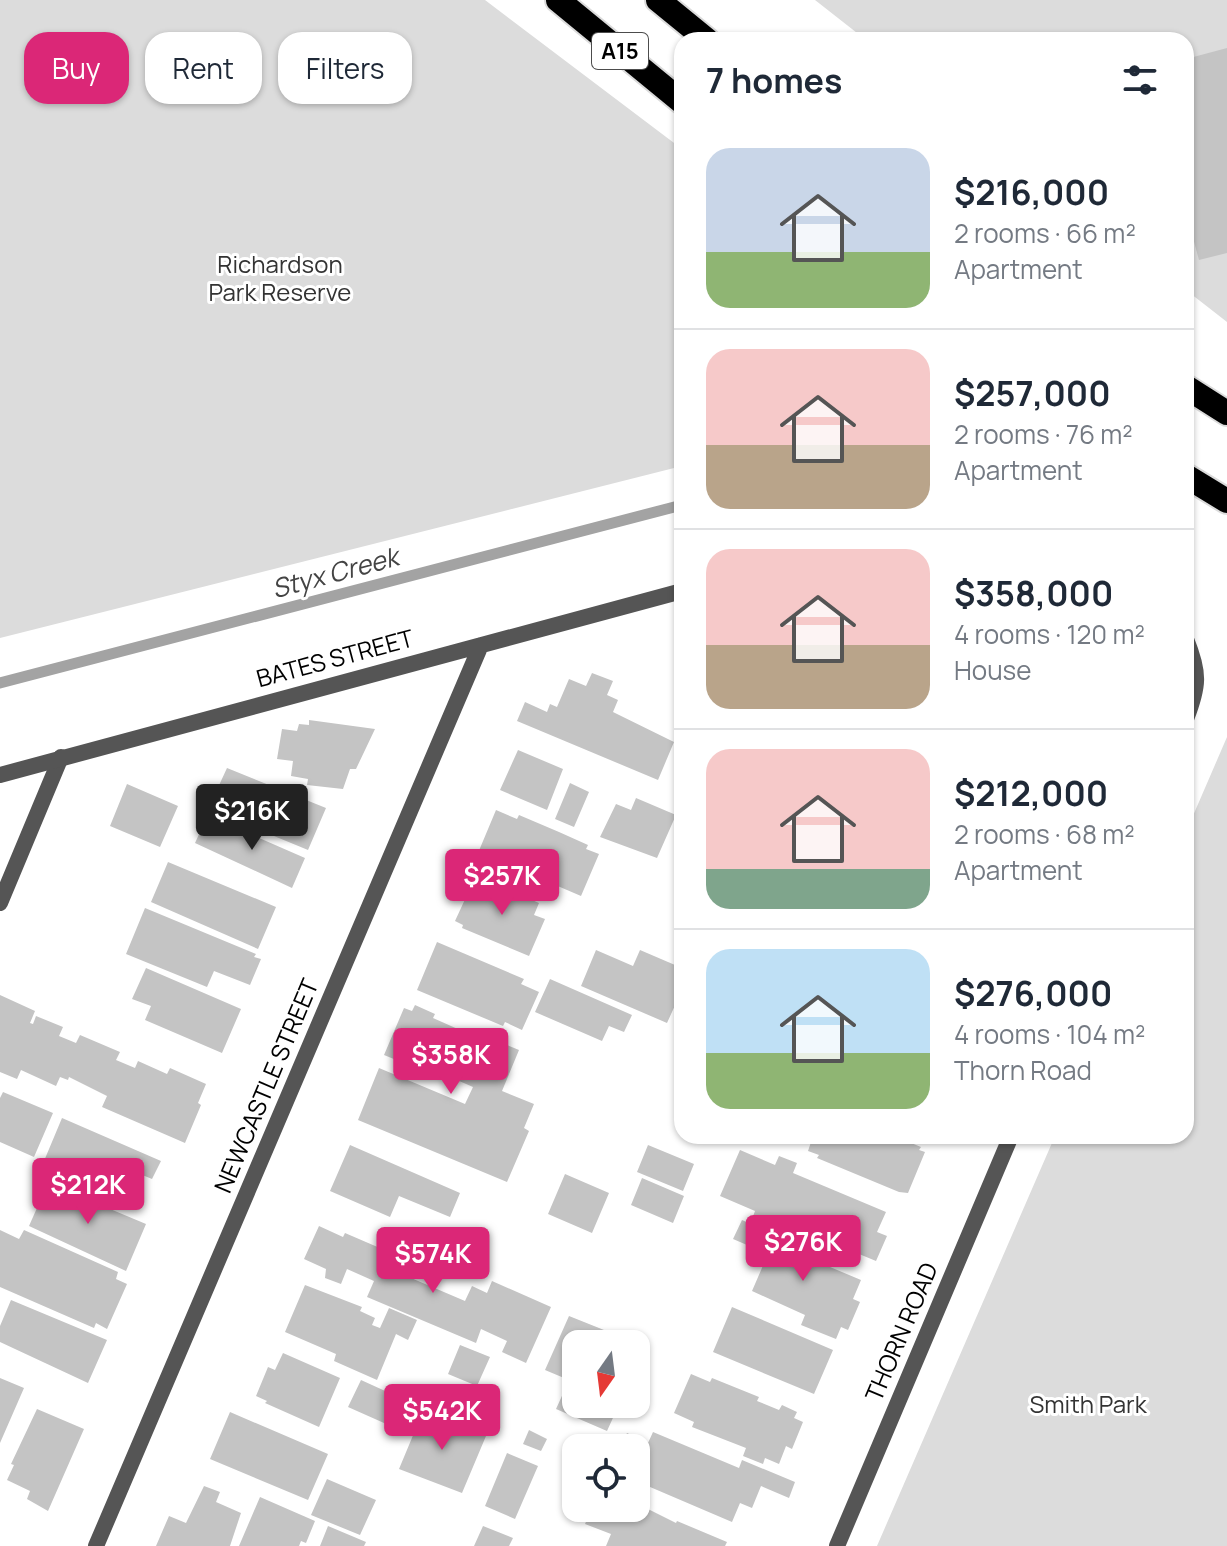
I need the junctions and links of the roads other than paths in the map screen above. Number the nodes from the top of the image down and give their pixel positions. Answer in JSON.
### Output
{"nodes":[{"id":1,"x":558,"y":0,"type":"edge"},
{"id":2,"x":658,"y":0,"type":"edge"},
{"id":3,"x":697,"y":32,"type":"edge"},
{"id":4,"x":674,"y":95,"type":"edge"},
{"id":5,"x":1194,"y":392,"type":"edge"},
{"id":6,"x":1227,"y":413,"type":"edge"},
{"id":7,"x":1194,"y":481,"type":"edge"},
{"id":8,"x":1227,"y":501,"type":"edge"},
{"id":9,"x":674,"y":593,"type":"edge"},
{"id":10,"x":481,"y":645,"type":"junction"},
{"id":11,"x":1194,"y":658,"type":"edge"},
{"id":12,"x":1194,"y":700,"type":"edge"},
{"id":13,"x":61,"y":757,"type":"junction"},
{"id":14,"x":0,"y":775,"type":"edge"},
{"id":15,"x":0,"y":903,"type":"edge"},
{"id":16,"x":1008,"y":1144,"type":"edge"},
{"id":17,"x":96,"y":1546,"type":"edge"},
{"id":18,"x":837,"y":1546,"type":"edge"}],
"edges":[{"from":1,"to":4,"type":"highway","number":"A15"},
{"from":2,"to":3,"type":"highway","number":"A15"},
{"from":5,"to":6,"type":"highway"},
{"from":7,"to":8,"type":"highway"},
{"from":9,"to":10,"type":"street","name":"BATES STREET"},
{"from":10,"to":13,"type":"street","name":"BATES STREET"},
{"from":10,"to":17,"type":"street","name":"NEWCASTLE STREET"},
{"from":11,"to":12,"type":"street"},
{"from":13,"to":14,"type":"street","name":"BATES STREET"},
{"from":13,"to":15,"type":"street"},
{"from":16,"to":18,"type":"street","name":"THORN ROAD"}]}
